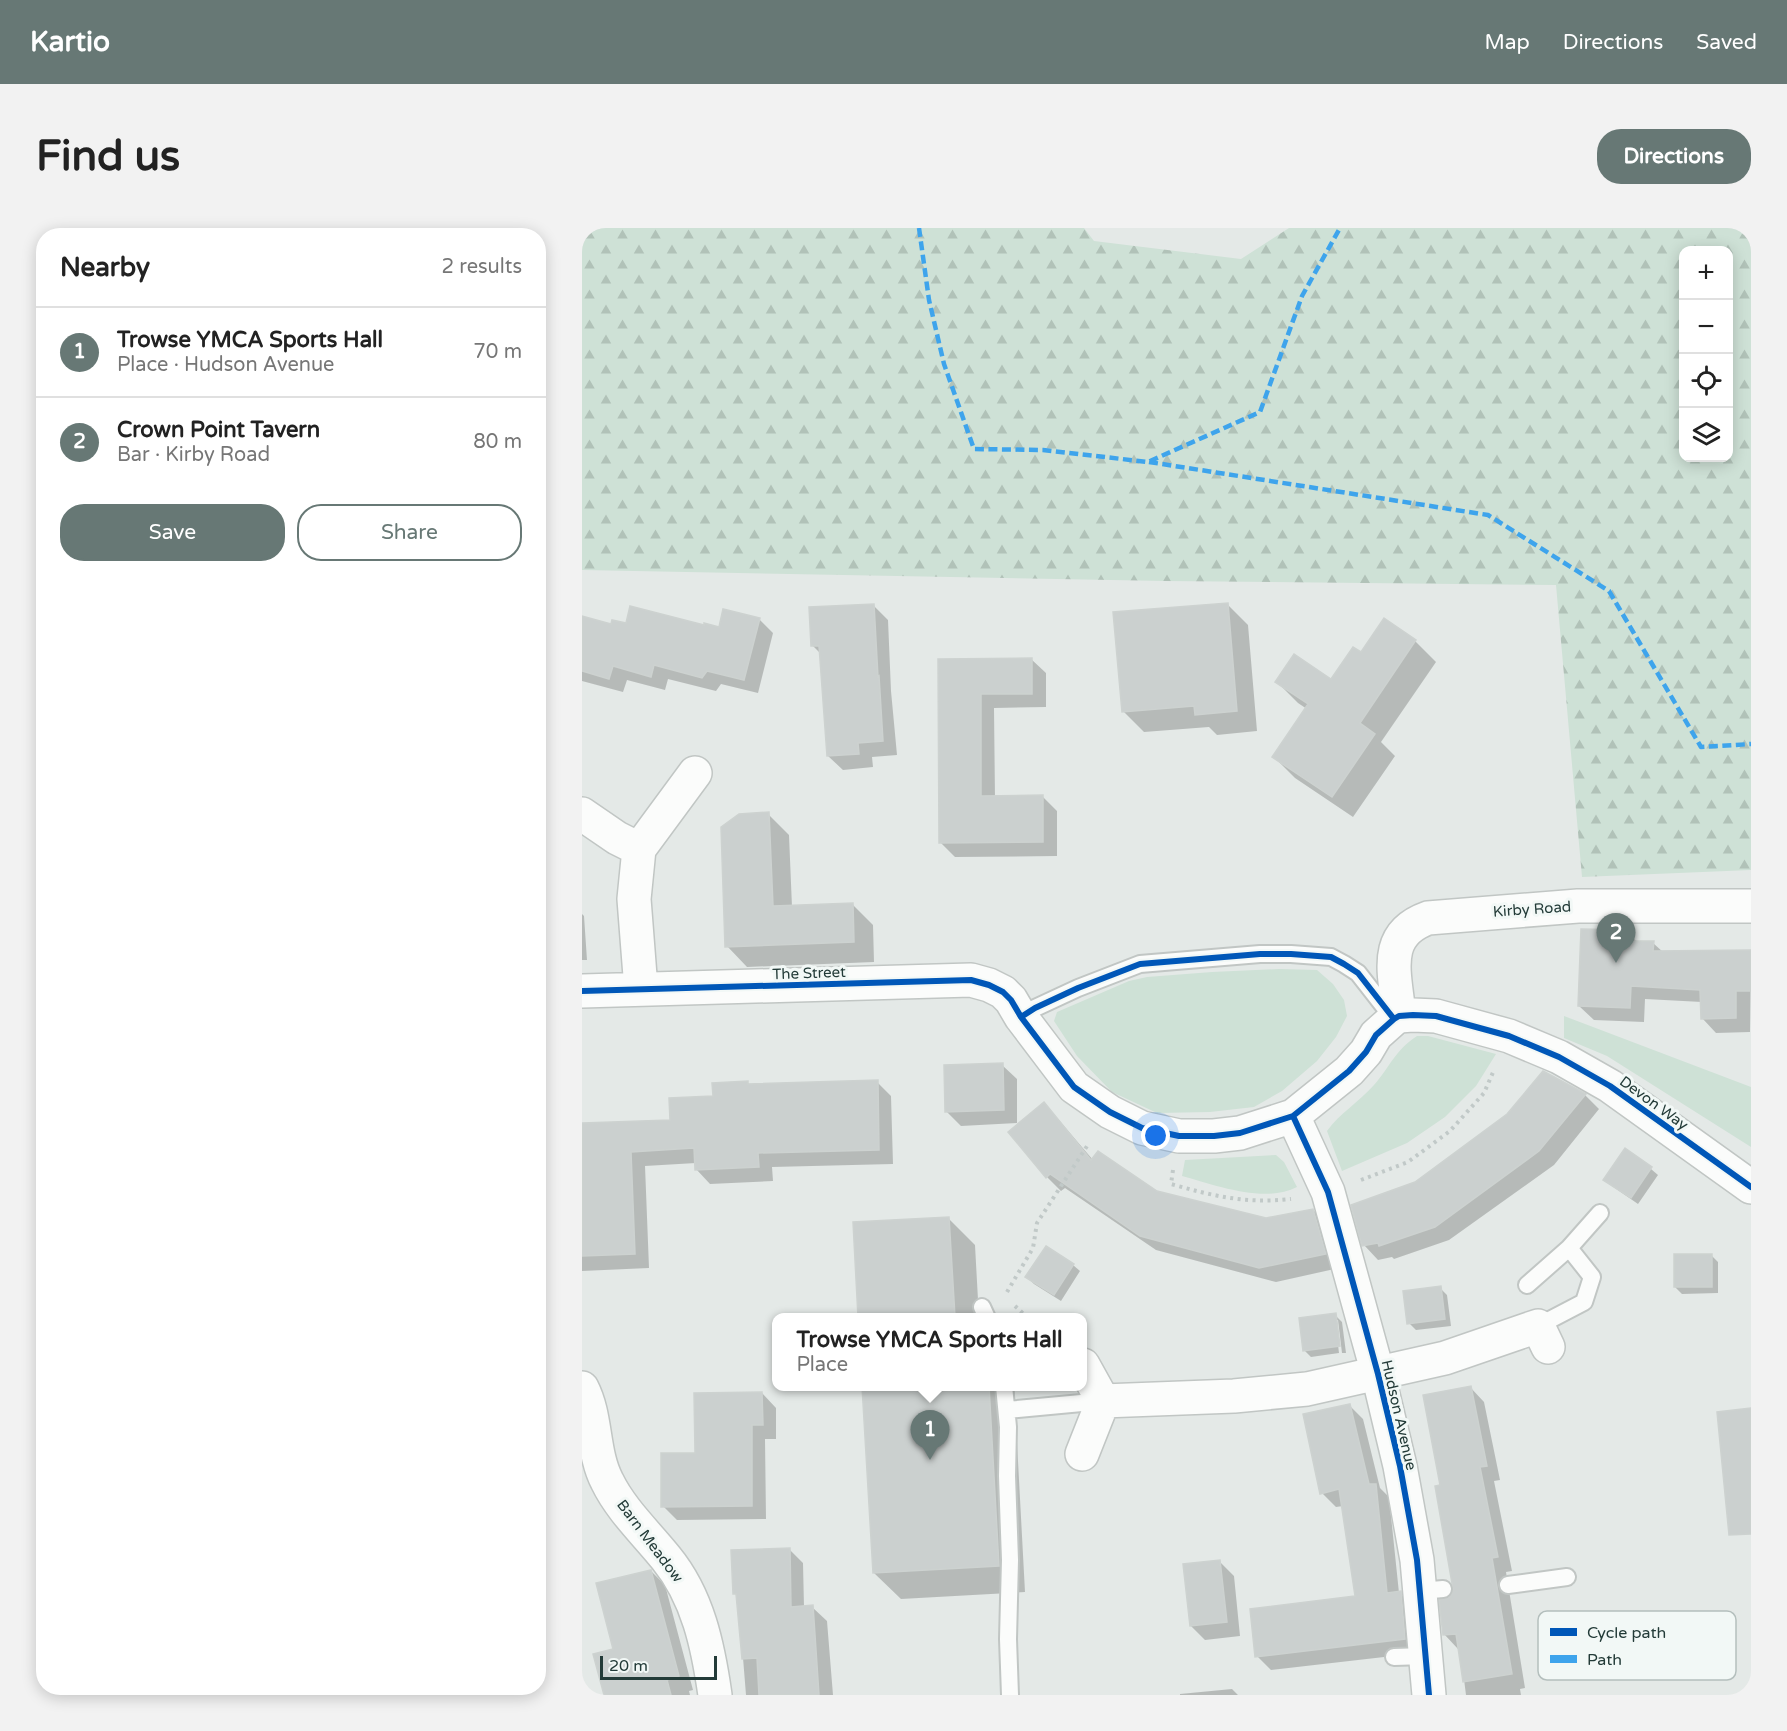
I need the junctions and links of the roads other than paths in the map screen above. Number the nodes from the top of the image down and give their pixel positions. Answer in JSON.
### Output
{"nodes":[{"id":1,"x":695,"y":773,"type":"dead end"},
{"id":2,"x":582,"y":814,"type":"edge"},
{"id":3,"x":639,"y":849,"type":"junction"},
{"id":4,"x":1751,"y":906,"type":"edge"},
{"id":5,"x":641,"y":989,"type":"junction"},
{"id":6,"x":582,"y":991,"type":"edge"},
{"id":7,"x":1021,"y":1017,"type":"junction"},
{"id":8,"x":1396,"y":1017,"type":"junction"},
{"id":9,"x":1293,"y":1116,"type":"junction"},
{"id":10,"x":1751,"y":1187,"type":"edge"},
{"id":11,"x":1600,"y":1213,"type":"dead end"},
{"id":12,"x":1569,"y":1248,"type":"junction"},
{"id":13,"x":1527,"y":1285,"type":"dead end"},
{"id":14,"x":1543,"y":1336,"type":"joint"},
{"id":15,"x":1087,"y":1373,"type":"edge"},
{"id":16,"x":1378,"y":1374,"type":"junction"},
{"id":17,"x":582,"y":1388,"type":"edge"},
{"id":18,"x":1005,"y":1391,"type":"edge"},
{"id":19,"x":1102,"y":1401,"type":"junction"},
{"id":20,"x":1007,"y":1410,"type":"junction"},
{"id":21,"x":1082,"y":1454,"type":"dead end"},
{"id":22,"x":1567,"y":1577,"type":"dead end"},
{"id":23,"x":1508,"y":1586,"type":"dead end"},
{"id":24,"x":715,"y":1695,"type":"edge"},
{"id":25,"x":1010,"y":1695,"type":"edge"},
{"id":26,"x":1429,"y":1695,"type":"edge"}],
"edges":[{"from":1,"to":3,"type":"street"},
{"from":2,"to":3,"type":"street"},
{"from":3,"to":5,"type":"street"},
{"from":4,"to":8,"type":"street","name":"Kirby Road"},
{"from":5,"to":6,"type":"street","name":"The Street"},
{"from":5,"to":7,"type":"street","name":"The Street"},
{"from":7,"to":8,"type":"lane"},
{"from":7,"to":9,"type":"street","name":"The Street"},
{"from":8,"to":9,"type":"street"},
{"from":8,"to":10,"type":"street","name":"Devon Way"},
{"from":9,"to":16,"type":"street","name":"Hudson Avenue"},
{"from":11,"to":12,"type":"lane"},
{"from":12,"to":13,"type":"lane"},
{"from":12,"to":14,"type":"lane"},
{"from":14,"to":16,"type":"street","name":"Hudson Avenue"},
{"from":15,"to":19,"type":"street"},
{"from":16,"to":19,"type":"street","name":"Hudson Avenue"},
{"from":16,"to":26,"type":"street","name":"Hudson Avenue"},
{"from":17,"to":24,"type":"street","name":"Barn Meadow"},
{"from":18,"to":20,"type":"lane"},
{"from":19,"to":20,"type":"lane"},
{"from":19,"to":21,"type":"street"},
{"from":20,"to":25,"type":"lane"},
{"from":22,"to":23,"type":"lane"}]}
